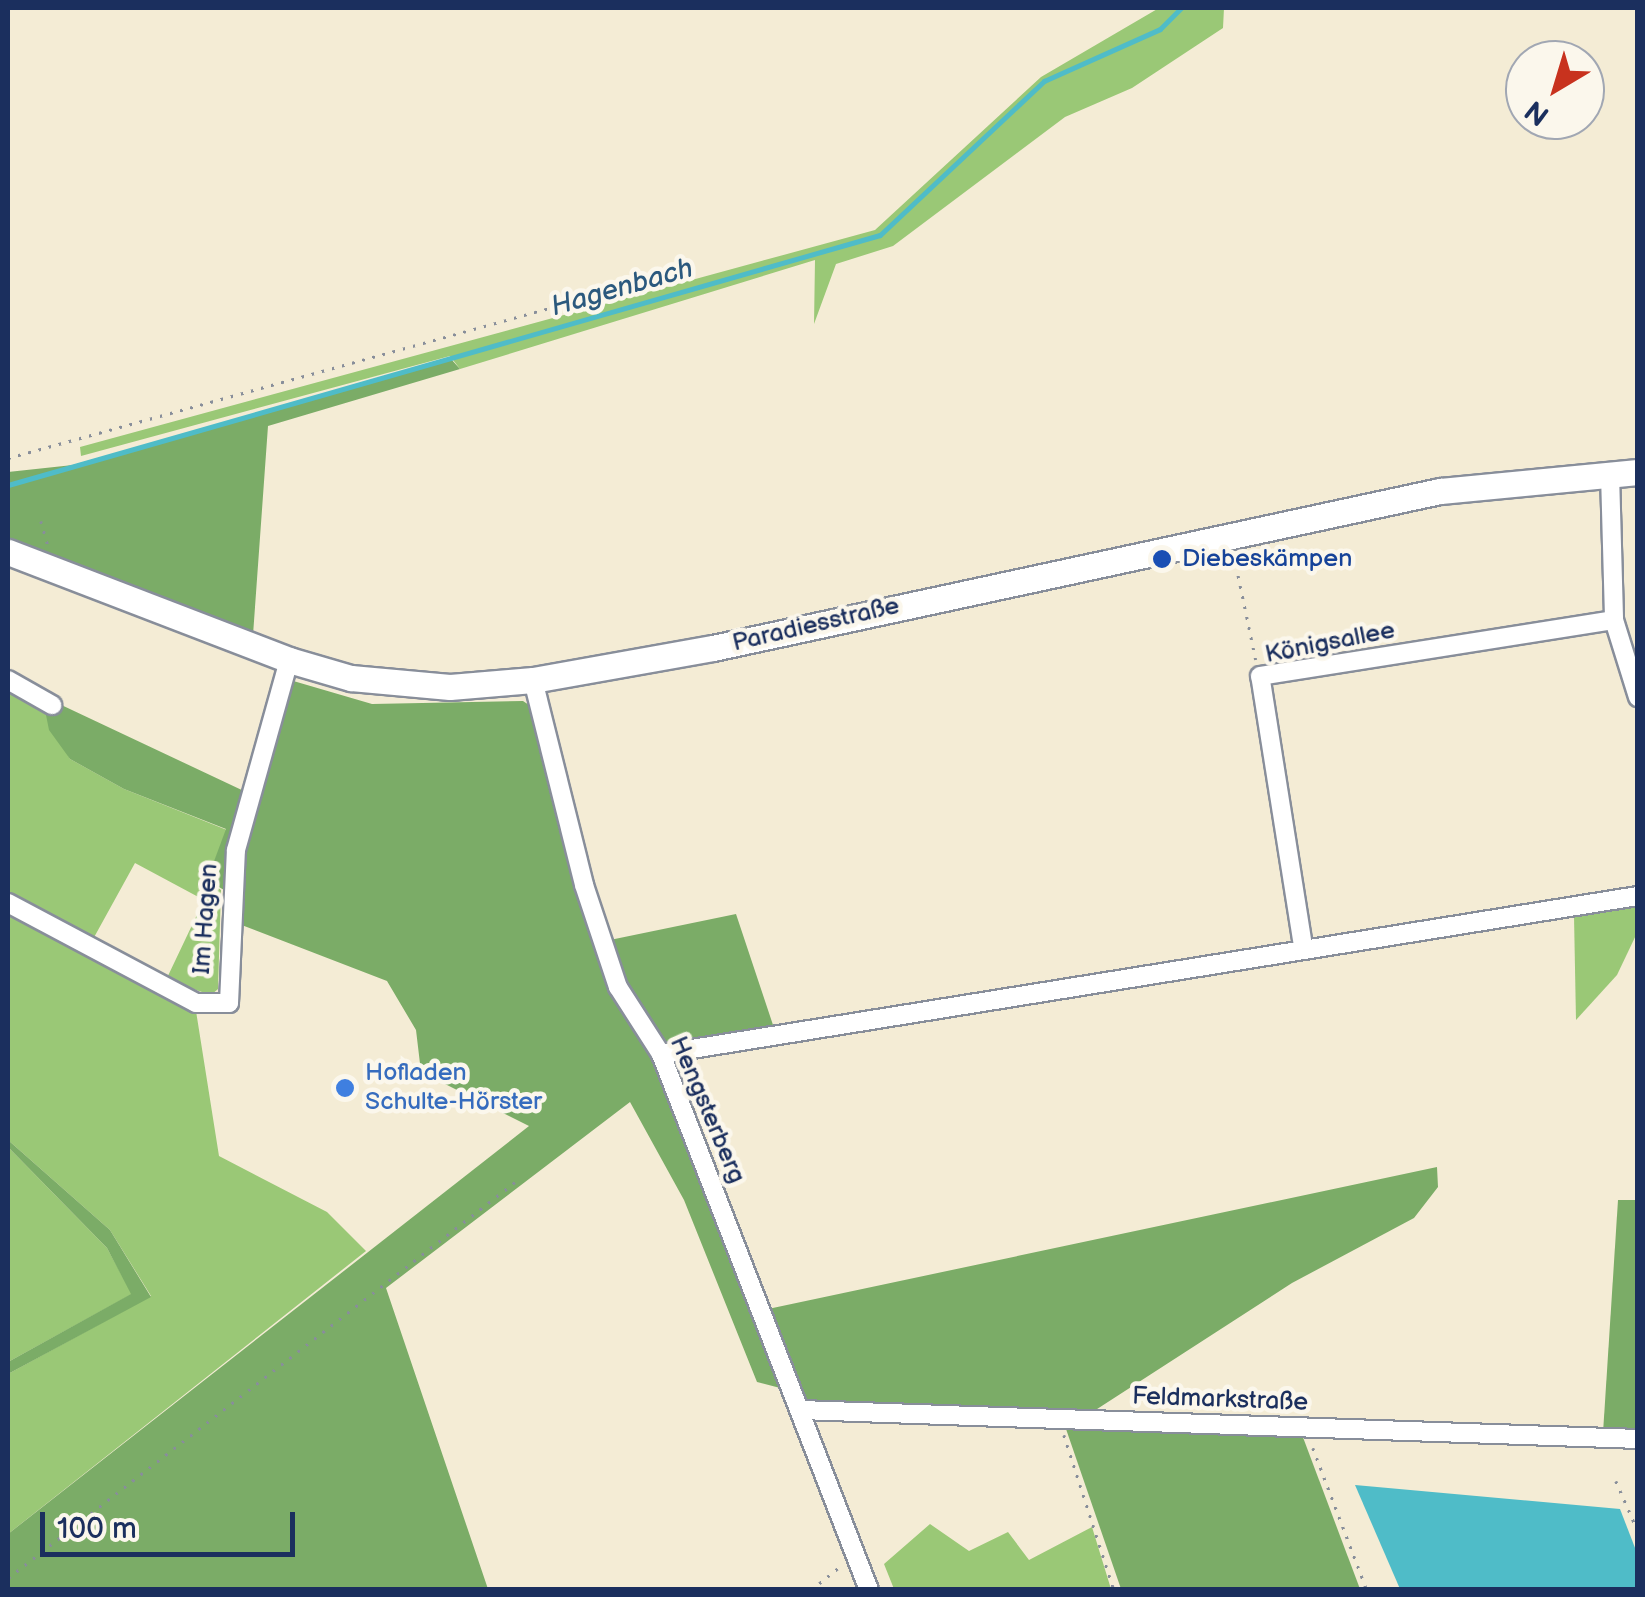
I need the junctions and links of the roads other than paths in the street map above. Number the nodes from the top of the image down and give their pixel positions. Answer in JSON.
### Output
{"nodes":[{"id":1,"x":1638,"y":472,"type":"edge"},
{"id":2,"x":1610,"y":474,"type":"junction"},
{"id":3,"x":8,"y":552,"type":"edge"},
{"id":4,"x":1614,"y":620,"type":"junction"},
{"id":5,"x":289,"y":660,"type":"junction"},
{"id":6,"x":8,"y":680,"type":"edge"},
{"id":7,"x":533,"y":680,"type":"junction"},
{"id":8,"x":1638,"y":697,"type":"edge"},
{"id":9,"x":52,"y":705,"type":"dead end"},
{"id":10,"x":1638,"y":896,"type":"edge"},
{"id":11,"x":8,"y":903,"type":"edge"},
{"id":12,"x":1303,"y":946,"type":"junction"},
{"id":13,"x":661,"y":1054,"type":"junction"},
{"id":14,"x":800,"y":1410,"type":"junction"},
{"id":15,"x":1638,"y":1439,"type":"edge"},
{"id":16,"x":869,"y":1590,"type":"edge"}],
"edges":[{"from":1,"to":2,"type":"main road","name":"Paradiesstraße"},
{"from":2,"to":4,"type":"street"},
{"from":2,"to":7,"type":"main road","name":"Paradiesstraße"},
{"from":3,"to":5,"type":"main road","name":"Paradiesstraße"},
{"from":4,"to":8,"type":"street"},
{"from":4,"to":12,"type":"street","name":"Königsallee"},
{"from":5,"to":7,"type":"main road","name":"Paradiesstraße"},
{"from":5,"to":11,"type":"street","name":"Im Hagen"},
{"from":6,"to":9,"type":"street"},
{"from":7,"to":13,"type":"street","name":"Hengsterberg"},
{"from":10,"to":12,"type":"street"},
{"from":12,"to":13,"type":"street"},
{"from":13,"to":14,"type":"street","name":"Hengsterberg"},
{"from":14,"to":15,"type":"street","name":"Feldmarkstraße"},
{"from":14,"to":16,"type":"street","name":"Hengsterberg"}]}
